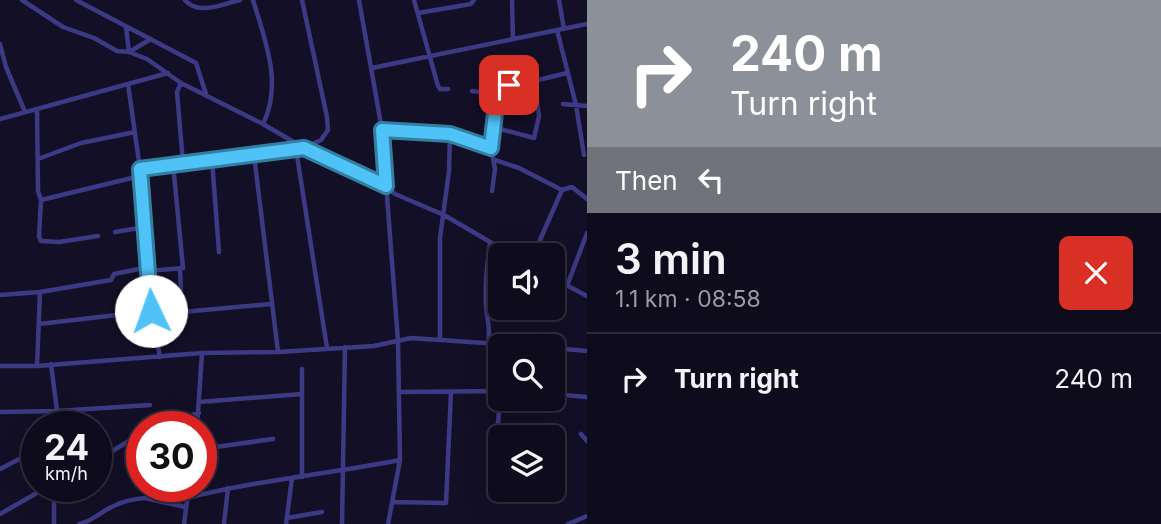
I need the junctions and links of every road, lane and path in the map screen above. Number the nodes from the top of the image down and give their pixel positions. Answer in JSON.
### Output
{"nodes":[{"id":1,"x":22,"y":0,"type":"edge"},
{"id":2,"x":76,"y":0,"type":"edge"},
{"id":3,"x":92,"y":0,"type":"edge"},
{"id":4,"x":185,"y":0,"type":"edge"},
{"id":5,"x":240,"y":0,"type":"edge"},
{"id":6,"x":253,"y":0,"type":"edge"},
{"id":7,"x":302,"y":0,"type":"edge"},
{"id":8,"x":359,"y":0,"type":"edge"},
{"id":9,"x":414,"y":0,"type":"edge"},
{"id":10,"x":474,"y":0,"type":"edge"},
{"id":11,"x":512,"y":0,"type":"edge"},
{"id":12,"x":559,"y":0,"type":"edge"},
{"id":13,"x":88,"y":6,"type":"junction"},
{"id":14,"x":418,"y":13,"type":"junction"},
{"id":15,"x":587,"y":24,"type":"edge"},
{"id":16,"x":126,"y":26,"type":"junction"},
{"id":17,"x":564,"y":29,"type":"junction"},
{"id":18,"x":557,"y":30,"type":"junction"},
{"id":19,"x":151,"y":39,"type":"junction"},
{"id":20,"x":513,"y":39,"type":"junction"},
{"id":21,"x":0,"y":44,"type":"edge"},
{"id":22,"x":129,"y":52,"type":"junction"},
{"id":23,"x":429,"y":56,"type":"junction"},
{"id":24,"x":372,"y":68,"type":"junction"},
{"id":25,"x":168,"y":73,"type":"junction"},
{"id":26,"x":567,"y":73,"type":"junction"},
{"id":27,"x":534,"y":81,"type":"junction"},
{"id":28,"x":181,"y":83,"type":"junction"},
{"id":29,"x":128,"y":85,"type":"junction"},
{"id":30,"x":448,"y":89,"type":"dead end"},
{"id":31,"x":472,"y":91,"type":"dead end"},
{"id":32,"x":498,"y":94,"type":"junction"},
{"id":33,"x":206,"y":95,"type":"junction"},
{"id":34,"x":563,"y":104,"type":"dead end"},
{"id":35,"x":576,"y":105,"type":"junction"},
{"id":36,"x":587,"y":106,"type":"edge"},
{"id":37,"x":37,"y":109,"type":"junction"},
{"id":38,"x":25,"y":113,"type":"junction"},
{"id":39,"x":0,"y":119,"type":"edge"},
{"id":40,"x":263,"y":124,"type":"junction"},
{"id":41,"x":493,"y":127,"type":"junction"},
{"id":42,"x":382,"y":130,"type":"junction"},
{"id":43,"x":135,"y":132,"type":"junction"},
{"id":44,"x":450,"y":134,"type":"junction"},
{"id":45,"x":304,"y":148,"type":"junction"},
{"id":46,"x":491,"y":148,"type":"junction"},
{"id":47,"x":296,"y":149,"type":"junction"},
{"id":48,"x":254,"y":155,"type":"junction"},
{"id":49,"x":584,"y":155,"type":"dead end"},
{"id":50,"x":37,"y":159,"type":"junction"},
{"id":51,"x":212,"y":160,"type":"junction"},
{"id":52,"x":495,"y":160,"type":"junction"},
{"id":53,"x":183,"y":163,"type":"junction"},
{"id":54,"x":173,"y":164,"type":"junction"},
{"id":55,"x":140,"y":169,"type":"junction"},
{"id":56,"x":140,"y":176,"type":"junction"},
{"id":57,"x":386,"y":186,"type":"junction"},
{"id":58,"x":562,"y":190,"type":"junction"},
{"id":59,"x":492,"y":191,"type":"dead end"},
{"id":60,"x":587,"y":199,"type":"edge"},
{"id":61,"x":41,"y":200,"type":"junction"},
{"id":62,"x":444,"y":215,"type":"junction"},
{"id":63,"x":145,"y":227,"type":"junction"},
{"id":64,"x":115,"y":232,"type":"dead end"},
{"id":65,"x":587,"y":233,"type":"edge"},
{"id":66,"x":98,"y":236,"type":"dead end"},
{"id":67,"x":490,"y":243,"type":"edge"},
{"id":68,"x":539,"y":243,"type":"edge"},
{"id":69,"x":219,"y":252,"type":"dead end"},
{"id":70,"x":488,"y":255,"type":"edge"},
{"id":71,"x":149,"y":269,"type":"junction"},
{"id":72,"x":180,"y":270,"type":"junction"},
{"id":73,"x":566,"y":286,"type":"joint"},
{"id":74,"x":40,"y":292,"type":"junction"},
{"id":75,"x":0,"y":295,"type":"edge"},
{"id":76,"x":587,"y":296,"type":"edge"},
{"id":77,"x":271,"y":304,"type":"junction"},
{"id":78,"x":151,"y":311,"type":"junction"},
{"id":79,"x":488,"y":315,"type":"edge"},
{"id":80,"x":39,"y":324,"type":"junction"},
{"id":81,"x":440,"y":340,"type":"junction"},
{"id":82,"x":398,"y":341,"type":"junction"},
{"id":83,"x":488,"y":344,"type":"edge"},
{"id":84,"x":345,"y":347,"type":"junction"},
{"id":85,"x":327,"y":348,"type":"junction"},
{"id":86,"x":565,"y":349,"type":"edge"},
{"id":87,"x":587,"y":351,"type":"edge"},
{"id":88,"x":278,"y":352,"type":"junction"},
{"id":89,"x":202,"y":353,"type":"junction"},
{"id":90,"x":160,"y":356,"type":"junction"},
{"id":91,"x":51,"y":364,"type":"junction"},
{"id":92,"x":0,"y":366,"type":"edge"},
{"id":93,"x":37,"y":366,"type":"junction"},
{"id":94,"x":302,"y":369,"type":"dead end"},
{"id":95,"x":400,"y":392,"type":"junction"},
{"id":96,"x":451,"y":392,"type":"junction"},
{"id":97,"x":488,"y":393,"type":"edge"},
{"id":98,"x":302,"y":394,"type":"junction"},
{"id":99,"x":565,"y":395,"type":"edge"},
{"id":100,"x":587,"y":397,"type":"edge"},
{"id":101,"x":200,"y":402,"type":"junction"},
{"id":102,"x":150,"y":405,"type":"dead end"},
{"id":103,"x":57,"y":411,"type":"joint"},
{"id":104,"x":199,"y":411,"type":"edge"},
{"id":105,"x":0,"y":412,"type":"edge"},
{"id":106,"x":21,"y":412,"type":"edge"},
{"id":107,"x":581,"y":434,"type":"dead end"},
{"id":108,"x":272,"y":439,"type":"dead end"},
{"id":109,"x":587,"y":441,"type":"edge"},
{"id":110,"x":217,"y":447,"type":"edge"},
{"id":111,"x":21,"y":458,"type":"edge"},
{"id":112,"x":400,"y":460,"type":"junction"},
{"id":113,"x":0,"y":469,"type":"edge"},
{"id":114,"x":345,"y":471,"type":"junction"},
{"id":115,"x":302,"y":477,"type":"junction"},
{"id":116,"x":292,"y":478,"type":"junction"},
{"id":117,"x":228,"y":488,"type":"junction"},
{"id":118,"x":217,"y":491,"type":"edge"},
{"id":119,"x":21,"y":502,"type":"edge"},
{"id":120,"x":52,"y":502,"type":"edge"},
{"id":121,"x":186,"y":502,"type":"edge"},
{"id":122,"x":393,"y":502,"type":"junction"},
{"id":123,"x":185,"y":508,"type":"junction"},
{"id":124,"x":323,"y":512,"type":"dead end"},
{"id":125,"x":0,"y":513,"type":"edge"},
{"id":126,"x":584,"y":520,"type":"edge"},
{"id":127,"x":287,"y":521,"type":"edge"},
{"id":128,"x":54,"y":524,"type":"edge"},
{"id":129,"x":79,"y":524,"type":"edge"},
{"id":130,"x":184,"y":524,"type":"edge"},
{"id":131,"x":224,"y":524,"type":"edge"},
{"id":132,"x":342,"y":524,"type":"edge"},
{"id":133,"x":388,"y":524,"type":"edge"},
{"id":134,"x":568,"y":524,"type":"edge"}],
"edges":[{"from":1,"to":22,"type":"street"},
{"from":2,"to":13,"type":"street"},
{"from":3,"to":13,"type":"street"},
{"from":4,"to":5,"type":"street"},
{"from":6,"to":40,"type":"street"},
{"from":7,"to":45,"type":"street"},
{"from":8,"to":24,"type":"street"},
{"from":9,"to":14,"type":"street"},
{"from":10,"to":14,"type":"street"},
{"from":11,"to":20,"type":"street"},
{"from":12,"to":17,"type":"street"},
{"from":13,"to":16,"type":"street"},
{"from":14,"to":23,"type":"street"},
{"from":15,"to":17,"type":"street"},
{"from":16,"to":19,"type":"street"},
{"from":16,"to":22,"type":"street"},
{"from":17,"to":18,"type":"street"},
{"from":18,"to":20,"type":"street"},
{"from":18,"to":26,"type":"street"},
{"from":19,"to":22,"type":"street"},
{"from":19,"to":33,"type":"street"},
{"from":20,"to":23,"type":"street"},
{"from":21,"to":38,"type":"street"},
{"from":22,"to":25,"type":"street"},
{"from":23,"to":24,"type":"street"},
{"from":23,"to":30,"type":"street"},
{"from":24,"to":42,"type":"street"},
{"from":25,"to":28,"type":"street"},
{"from":25,"to":29,"type":"street"},
{"from":26,"to":27,"type":"street"},
{"from":26,"to":35,"type":"street"},
{"from":27,"to":32,"type":"street"},
{"from":27,"to":41,"type":"street"},
{"from":28,"to":33,"type":"street"},
{"from":28,"to":53,"type":"street"},
{"from":29,"to":37,"type":"street"},
{"from":29,"to":43,"type":"street"},
{"from":31,"to":32,"type":"street"},
{"from":32,"to":41,"type":"street"},
{"from":33,"to":40,"type":"street"},
{"from":34,"to":35,"type":"street"},
{"from":35,"to":36,"type":"street"},
{"from":35,"to":49,"type":"street"},
{"from":37,"to":38,"type":"street"},
{"from":37,"to":50,"type":"street"},
{"from":38,"to":39,"type":"street"},
{"from":40,"to":45,"type":"street"},
{"from":41,"to":46,"type":"street"},
{"from":42,"to":44,"type":"street"},
{"from":42,"to":57,"type":"street"},
{"from":43,"to":50,"type":"street"},
{"from":43,"to":55,"type":"street"},
{"from":44,"to":46,"type":"street"},
{"from":44,"to":62,"type":"street"},
{"from":45,"to":47,"type":"street"},
{"from":45,"to":57,"type":"street"},
{"from":46,"to":52,"type":"street"},
{"from":47,"to":48,"type":"street"},
{"from":47,"to":85,"type":"street"},
{"from":48,"to":51,"type":"street"},
{"from":48,"to":77,"type":"street"},
{"from":50,"to":61,"type":"street"},
{"from":51,"to":53,"type":"street"},
{"from":51,"to":69,"type":"street"},
{"from":52,"to":58,"type":"street"},
{"from":52,"to":59,"type":"street"},
{"from":53,"to":54,"type":"street"},
{"from":54,"to":55,"type":"street"},
{"from":54,"to":72,"type":"street"},
{"from":55,"to":56,"type":"street"},
{"from":56,"to":61,"type":"street"},
{"from":56,"to":63,"type":"street"},
{"from":57,"to":62,"type":"street"},
{"from":57,"to":82,"type":"street"},
{"from":58,"to":60,"type":"street"},
{"from":58,"to":68,"type":"street"},
{"from":61,"to":66,"type":"street"},
{"from":62,"to":67,"type":"street"},
{"from":62,"to":81,"type":"street"},
{"from":63,"to":64,"type":"street"},
{"from":63,"to":71,"type":"street"},
{"from":65,"to":73,"type":"street"},
{"from":70,"to":79,"type":"street"},
{"from":71,"to":72,"type":"street"},
{"from":71,"to":74,"type":"street"},
{"from":71,"to":78,"type":"street"},
{"from":72,"to":77,"type":"street"},
{"from":73,"to":76,"type":"street"},
{"from":74,"to":75,"type":"street"},
{"from":74,"to":80,"type":"street"},
{"from":77,"to":88,"type":"street"},
{"from":78,"to":80,"type":"street"},
{"from":78,"to":90,"type":"street"},
{"from":80,"to":93,"type":"street"},
{"from":81,"to":82,"type":"street"},
{"from":81,"to":83,"type":"street"},
{"from":82,"to":84,"type":"street"},
{"from":82,"to":95,"type":"street"},
{"from":84,"to":85,"type":"street"},
{"from":84,"to":114,"type":"street"},
{"from":85,"to":88,"type":"street"},
{"from":86,"to":87,"type":"street"},
{"from":88,"to":89,"type":"street"},
{"from":89,"to":90,"type":"street"},
{"from":89,"to":101,"type":"street"},
{"from":90,"to":91,"type":"street"},
{"from":91,"to":93,"type":"street"},
{"from":91,"to":103,"type":"street"},
{"from":92,"to":93,"type":"street"},
{"from":94,"to":98,"type":"street"},
{"from":95,"to":96,"type":"street"},
{"from":95,"to":112,"type":"street"},
{"from":96,"to":97,"type":"street"},
{"from":96,"to":122,"type":"street"},
{"from":98,"to":101,"type":"street"},
{"from":98,"to":115,"type":"street"},
{"from":99,"to":100,"type":"street"},
{"from":101,"to":104,"type":"street"},
{"from":102,"to":103,"type":"street"},
{"from":105,"to":106,"type":"street"},
{"from":107,"to":109,"type":"street"},
{"from":108,"to":110,"type":"street"},
{"from":111,"to":113,"type":"street"},
{"from":112,"to":114,"type":"street"},
{"from":112,"to":122,"type":"street"},
{"from":114,"to":115,"type":"street"},
{"from":114,"to":132,"type":"street"},
{"from":115,"to":116,"type":"street"},
{"from":116,"to":117,"type":"street"},
{"from":116,"to":127,"type":"street"},
{"from":117,"to":118,"type":"street"},
{"from":117,"to":131,"type":"street"},
{"from":119,"to":125,"type":"street"},
{"from":120,"to":128,"type":"street"},
{"from":121,"to":123,"type":"street"},
{"from":122,"to":133,"type":"street"},
{"from":123,"to":129,"type":"street"},
{"from":123,"to":130,"type":"street"},
{"from":124,"to":127,"type":"street"},
{"from":126,"to":134,"type":"street"}]}
